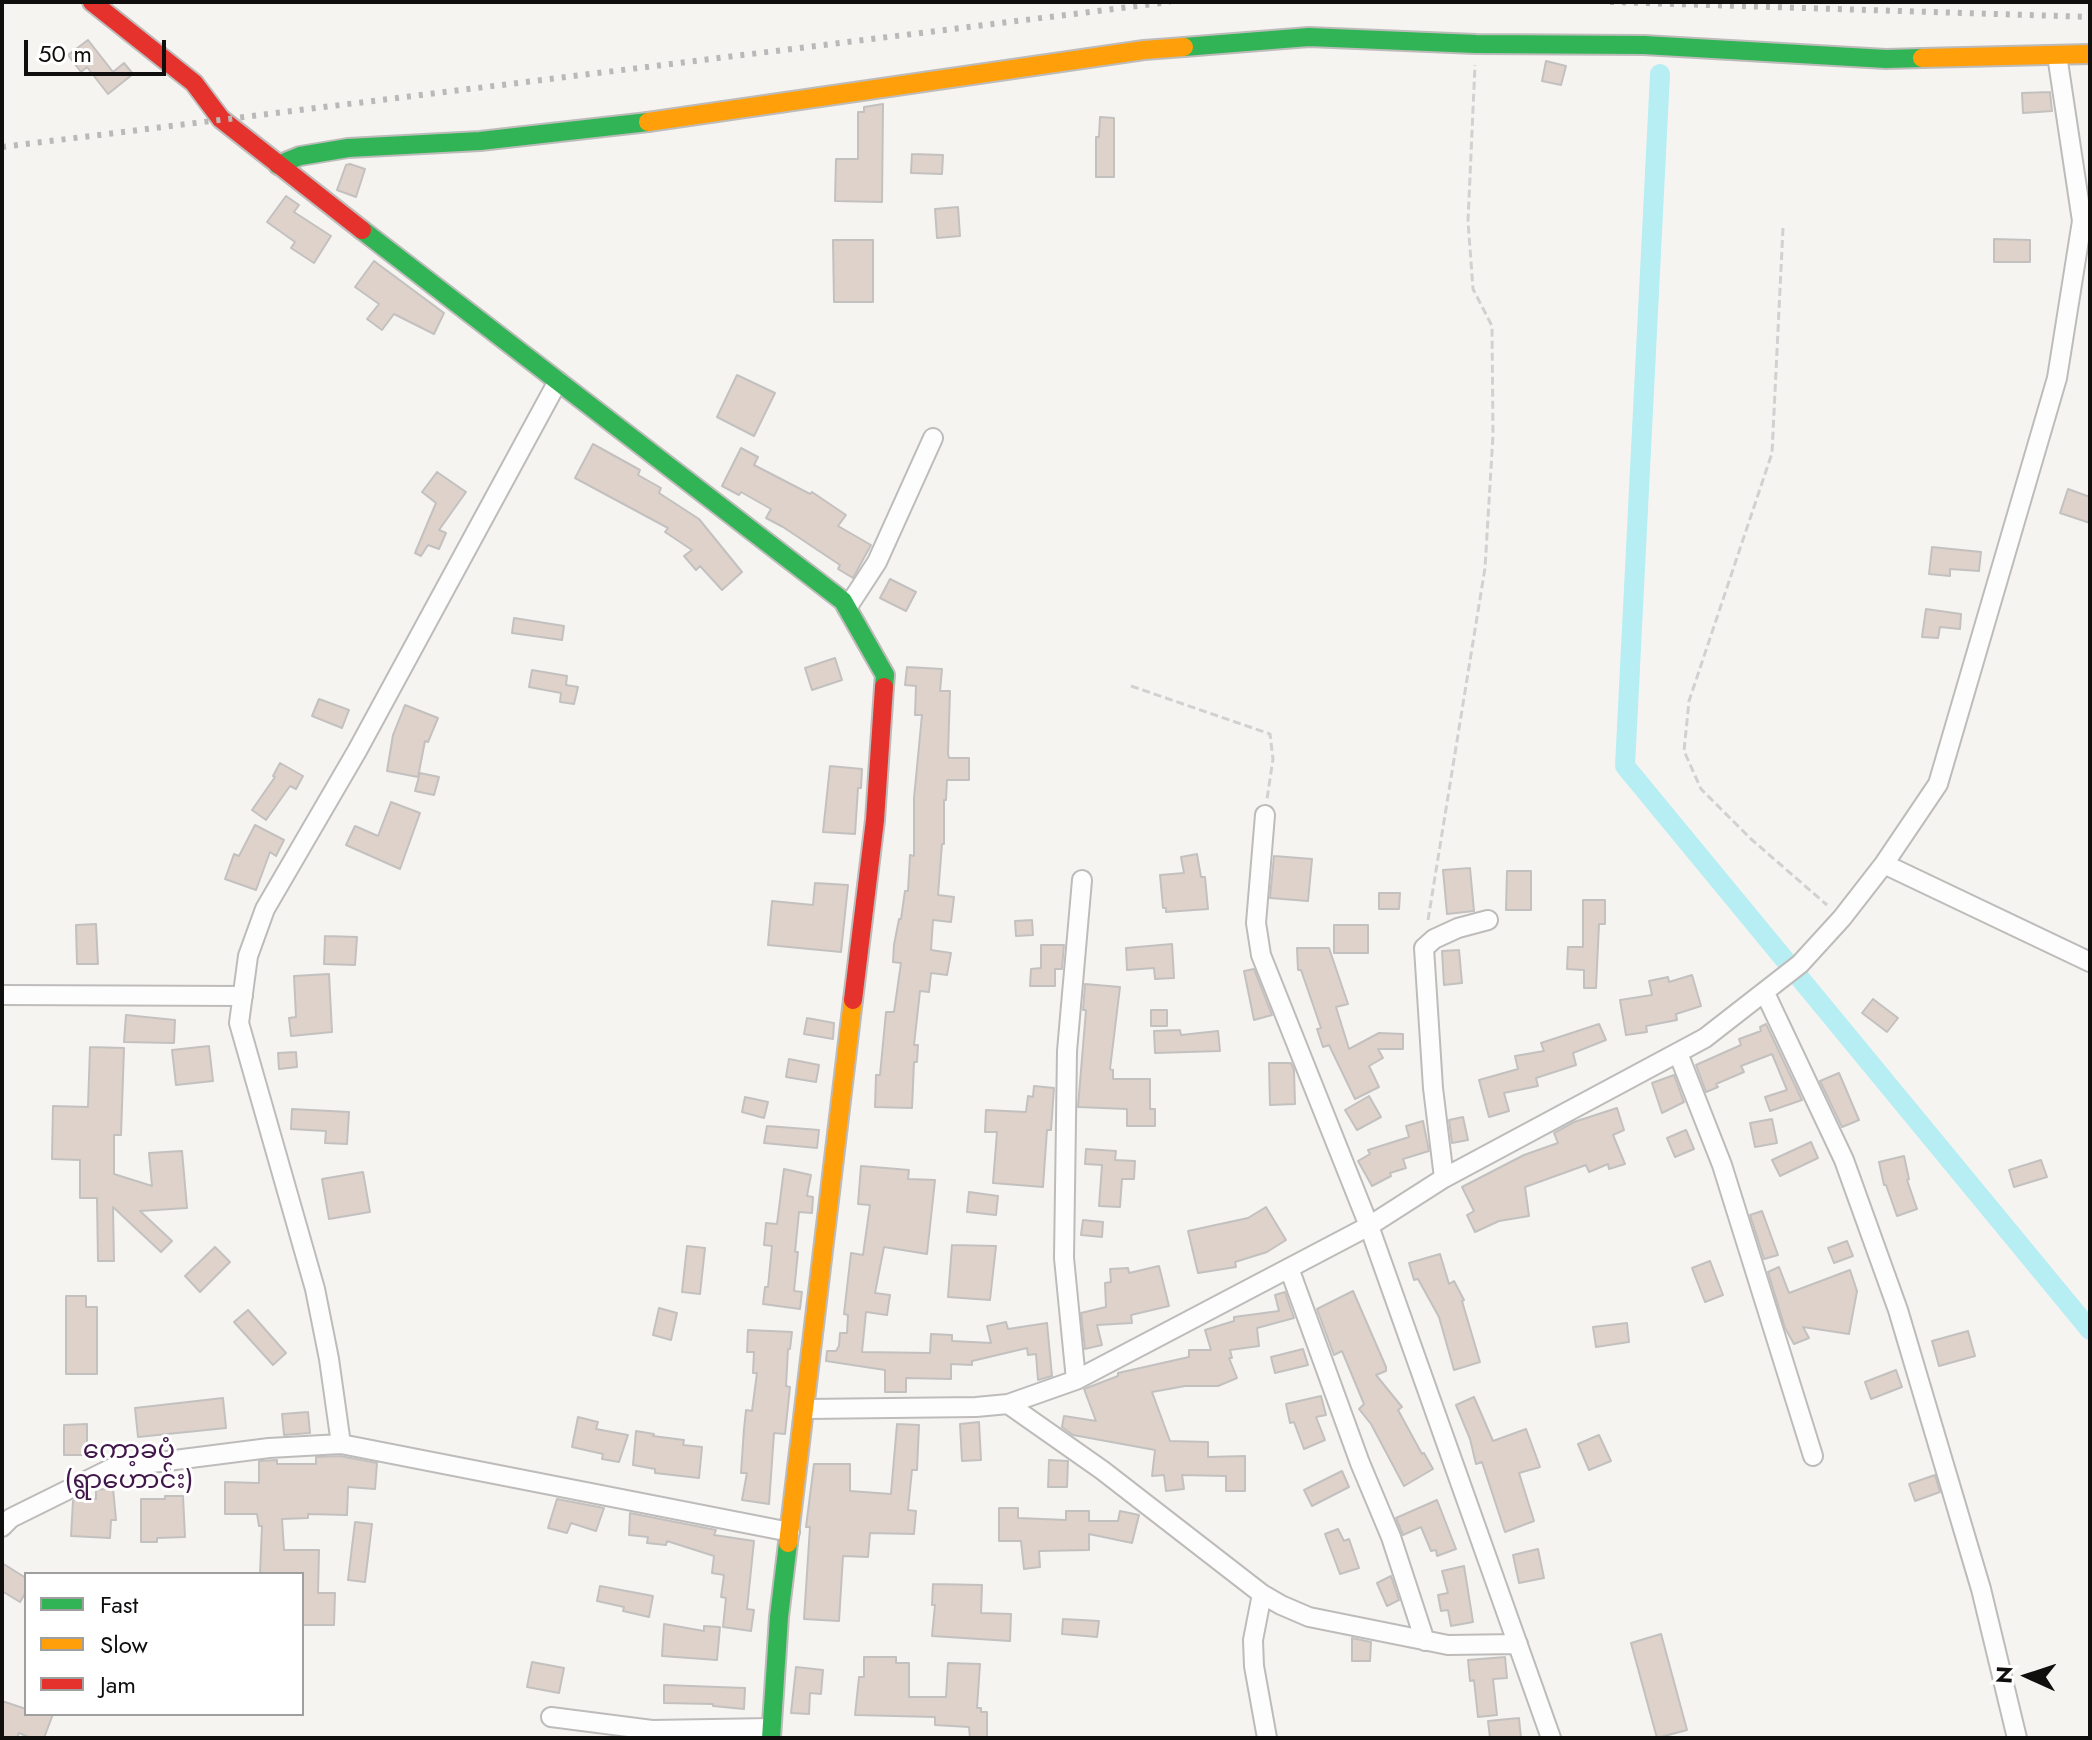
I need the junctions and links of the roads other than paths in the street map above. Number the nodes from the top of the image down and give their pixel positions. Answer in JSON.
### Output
{"nodes":[{"id":1,"x":92,"y":2,"type":"edge"},
{"id":2,"x":2090,"y":54,"type":"edge"},
{"id":3,"x":2057,"y":55,"type":"junction"},
{"id":4,"x":278,"y":165,"type":"junction"},
{"id":5,"x":558,"y":381,"type":"junction"},
{"id":6,"x":933,"y":438,"type":"dead end"},
{"id":7,"x":847,"y":608,"type":"junction"},
{"id":8,"x":1265,"y":815,"type":"road end"},
{"id":9,"x":1884,"y":864,"type":"junction"},
{"id":10,"x":1082,"y":880,"type":"dead end"},
{"id":11,"x":1488,"y":920,"type":"dead end"},
{"id":12,"x":2090,"y":962,"type":"edge"},
{"id":13,"x":1765,"y":993,"type":"junction"},
{"id":14,"x":2,"y":995,"type":"edge"},
{"id":15,"x":243,"y":996,"type":"junction"},
{"id":16,"x":1678,"y":1053,"type":"junction"},
{"id":17,"x":1444,"y":1178,"type":"junction"},
{"id":18,"x":1369,"y":1226,"type":"junction"},
{"id":19,"x":1289,"y":1268,"type":"junction"},
{"id":20,"x":1076,"y":1380,"type":"junction"},
{"id":21,"x":1008,"y":1404,"type":"junction"},
{"id":22,"x":806,"y":1409,"type":"junction"},
{"id":23,"x":341,"y":1444,"type":"junction"},
{"id":24,"x":1813,"y":1456,"type":"dead end"},
{"id":25,"x":2,"y":1527,"type":"edge"},
{"id":26,"x":790,"y":1532,"type":"junction"},
{"id":27,"x":1262,"y":1594,"type":"junction"},
{"id":28,"x":1425,"y":1641,"type":"junction"},
{"id":29,"x":1518,"y":1644,"type":"junction"},
{"id":30,"x":551,"y":1717,"type":"dead end"},
{"id":31,"x":771,"y":1733,"type":"edge"},
{"id":32,"x":1267,"y":1738,"type":"edge"},
{"id":33,"x":1551,"y":1738,"type":"edge"},
{"id":34,"x":2017,"y":1738,"type":"edge"}],
"edges":[{"from":1,"to":4,"type":"street"},
{"from":2,"to":3,"type":"street"},
{"from":3,"to":4,"type":"street"},
{"from":3,"to":9,"type":"street"},
{"from":4,"to":5,"type":"street"},
{"from":5,"to":7,"type":"street"},
{"from":5,"to":15,"type":"street"},
{"from":6,"to":7,"type":"street"},
{"from":7,"to":22,"type":"street"},
{"from":8,"to":18,"type":"street"},
{"from":9,"to":12,"type":"street"},
{"from":9,"to":13,"type":"street"},
{"from":10,"to":20,"type":"street"},
{"from":11,"to":17,"type":"street"},
{"from":13,"to":16,"type":"street"},
{"from":13,"to":34,"type":"street"},
{"from":14,"to":15,"type":"street"},
{"from":15,"to":23,"type":"street"},
{"from":16,"to":17,"type":"street"},
{"from":16,"to":24,"type":"street"},
{"from":17,"to":18,"type":"street"},
{"from":18,"to":19,"type":"street"},
{"from":18,"to":29,"type":"street"},
{"from":19,"to":20,"type":"street"},
{"from":19,"to":28,"type":"street"},
{"from":20,"to":21,"type":"street"},
{"from":21,"to":22,"type":"street"},
{"from":21,"to":27,"type":"street"},
{"from":22,"to":26,"type":"street"},
{"from":23,"to":25,"type":"street"},
{"from":23,"to":26,"type":"street"},
{"from":26,"to":31,"type":"street"},
{"from":27,"to":28,"type":"street"},
{"from":27,"to":32,"type":"street"},
{"from":28,"to":29,"type":"street"},
{"from":29,"to":33,"type":"street"},
{"from":30,"to":31,"type":"street"}]}
